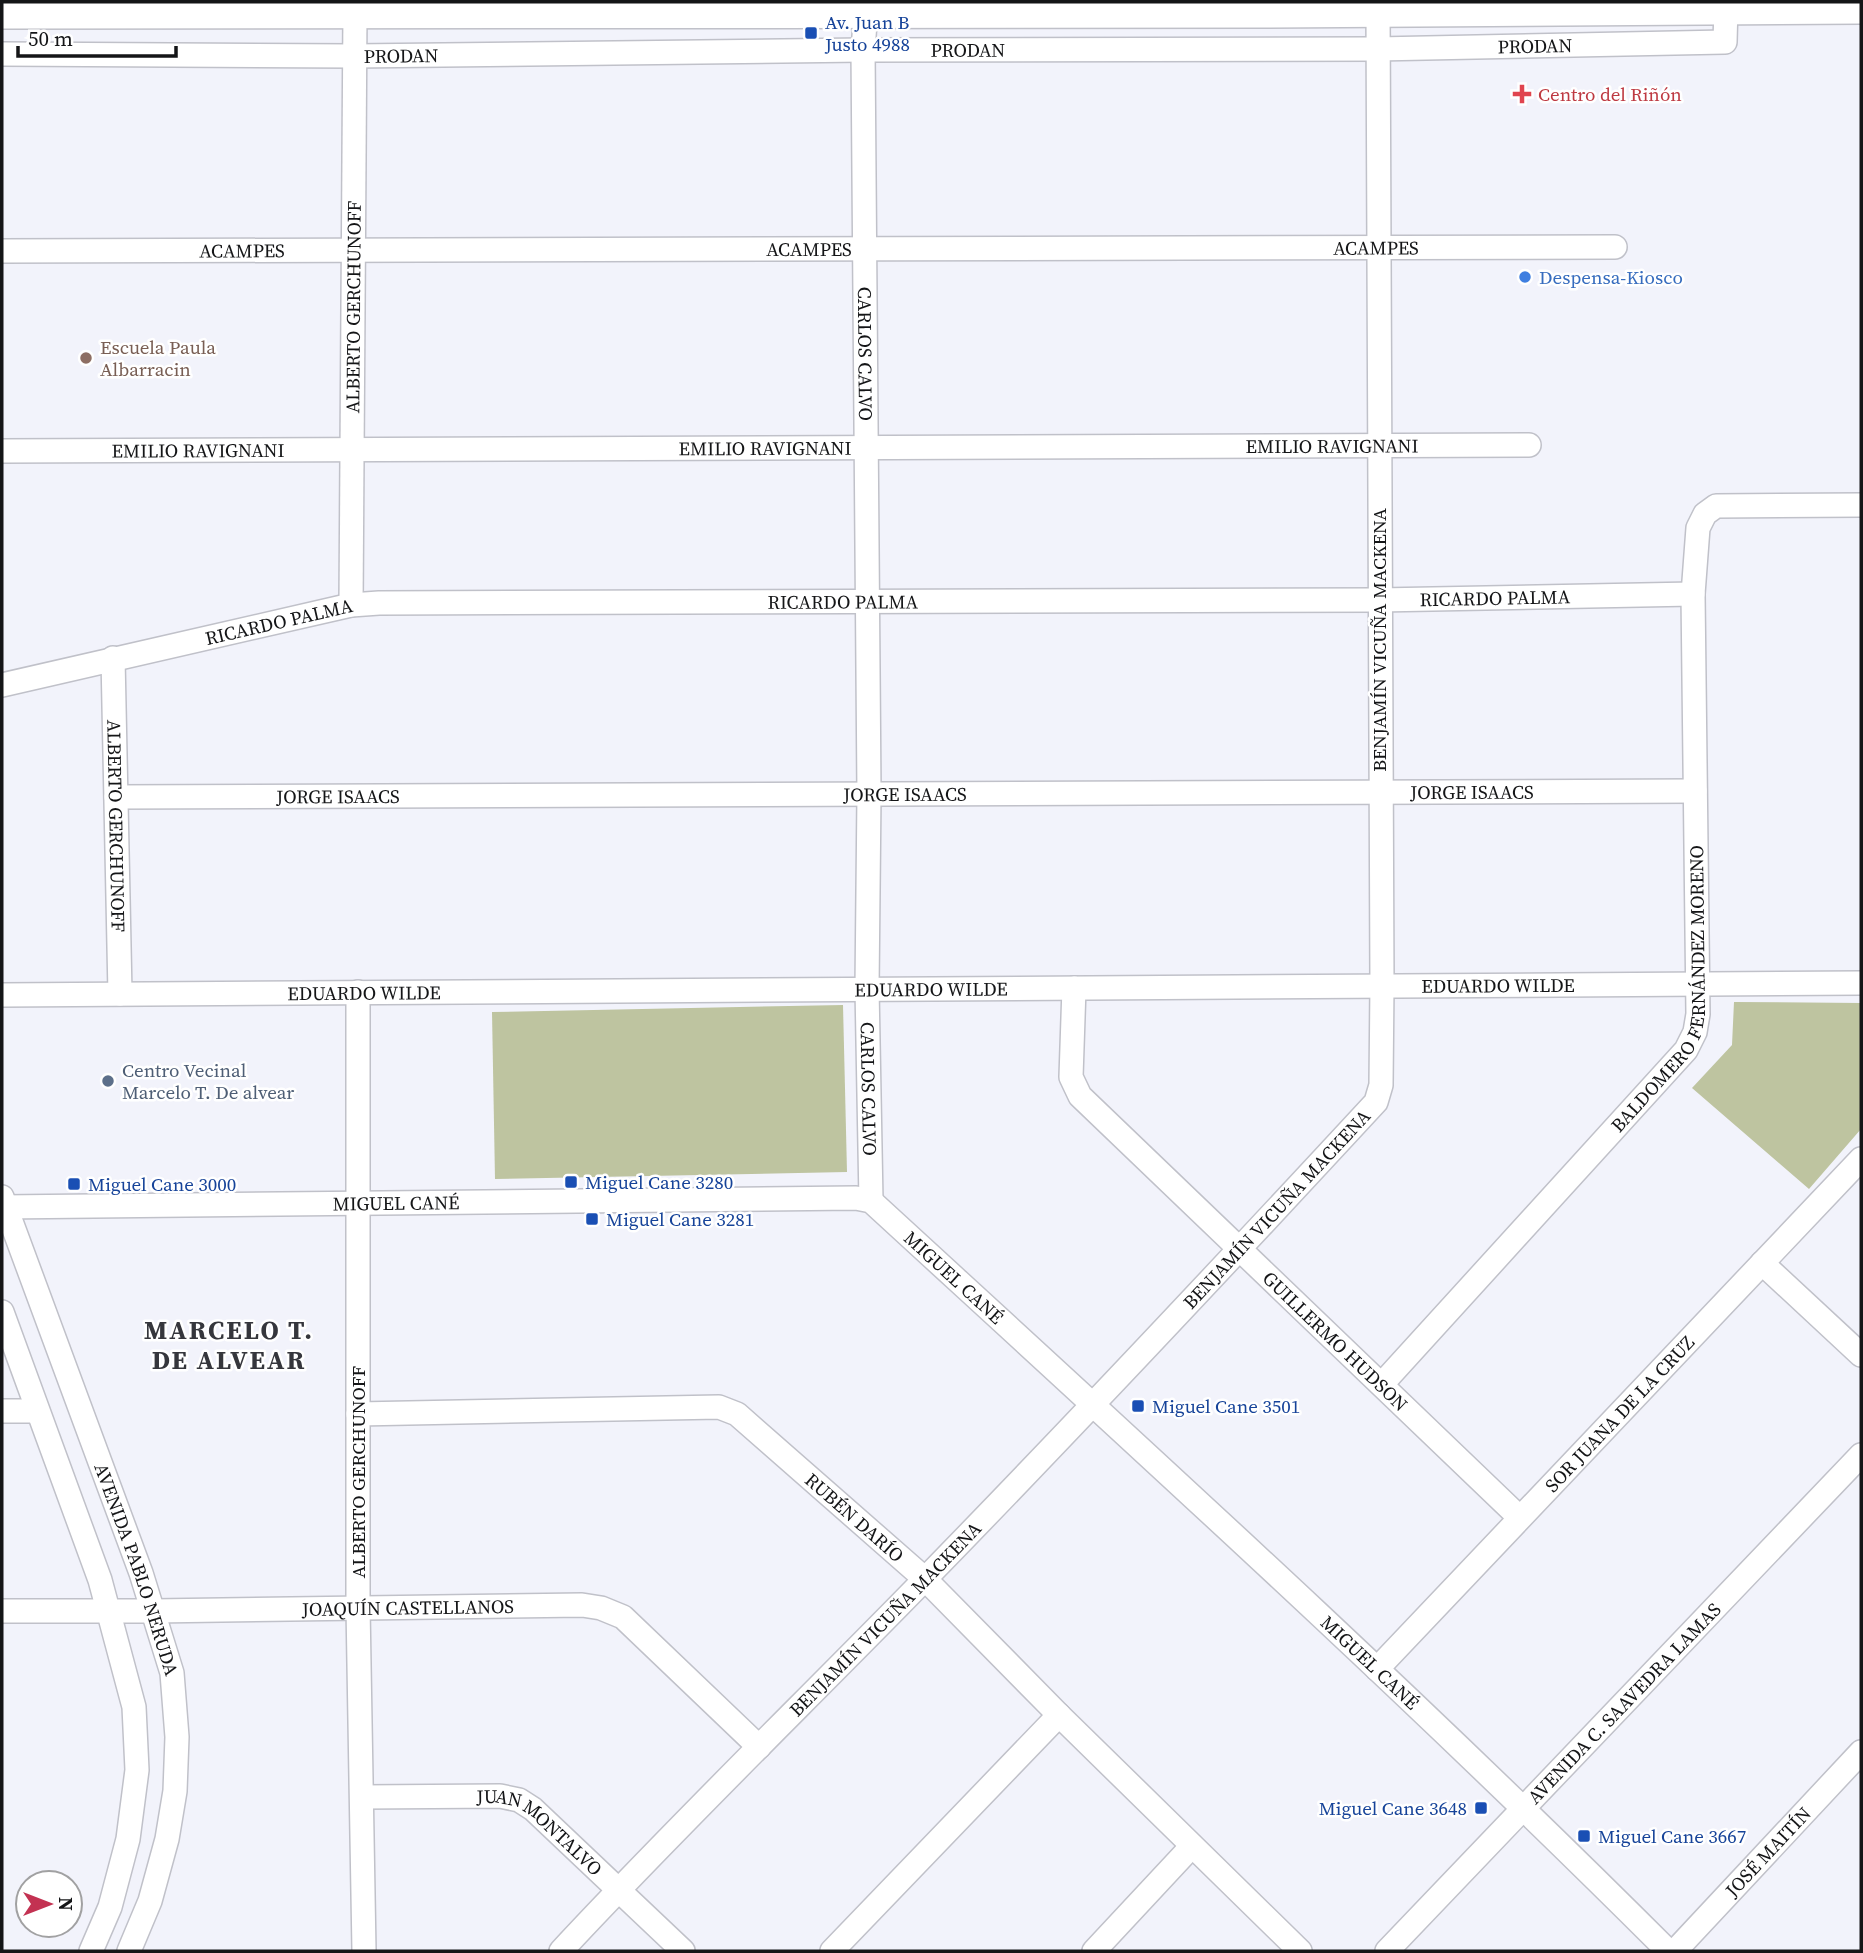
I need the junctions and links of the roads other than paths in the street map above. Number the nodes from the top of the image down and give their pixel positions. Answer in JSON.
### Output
{"nodes":[{"id":1,"x":167,"y":2,"type":"edge"},
{"id":2,"x":659,"y":5,"type":"edge"},
{"id":3,"x":1861,"y":5,"type":"edge"},
{"id":4,"x":1822,"y":6,"type":"junction"},
{"id":5,"x":866,"y":9,"type":"junction"},
{"id":6,"x":1378,"y":9,"type":"junction"},
{"id":7,"x":2,"y":10,"type":"edge"},
{"id":8,"x":206,"y":10,"type":"junction"},
{"id":9,"x":355,"y":10,"type":"junction"},
{"id":10,"x":1861,"y":20,"type":"edge"},
{"id":11,"x":1726,"y":24,"type":"junction"},
{"id":12,"x":1377,"y":49,"type":"junction"},
{"id":13,"x":863,"y":50,"type":"junction"},
{"id":14,"x":2,"y":54,"type":"edge"},
{"id":15,"x":354,"y":56,"type":"junction"},
{"id":16,"x":1378,"y":247,"type":"junction"},
{"id":17,"x":1615,"y":247,"type":"dead end"},
{"id":18,"x":865,"y":248,"type":"junction"},
{"id":19,"x":353,"y":250,"type":"junction"},
{"id":20,"x":2,"y":251,"type":"edge"},
{"id":21,"x":1529,"y":445,"type":"dead end"},
{"id":22,"x":1378,"y":447,"type":"junction"},
{"id":23,"x":867,"y":449,"type":"junction"},
{"id":24,"x":2,"y":450,"type":"edge"},
{"id":25,"x":352,"y":450,"type":"junction"},
{"id":26,"x":1861,"y":505,"type":"edge"},
{"id":27,"x":1693,"y":594,"type":"junction"},
{"id":28,"x":1379,"y":600,"type":"junction"},
{"id":29,"x":867,"y":602,"type":"junction"},
{"id":30,"x":351,"y":605,"type":"junction"},
{"id":31,"x":113,"y":658,"type":"junction"},
{"id":32,"x":2,"y":685,"type":"edge"},
{"id":33,"x":1695,"y":791,"type":"junction"},
{"id":34,"x":1379,"y":792,"type":"junction"},
{"id":35,"x":869,"y":794,"type":"junction"},
{"id":36,"x":116,"y":797,"type":"junction"},
{"id":37,"x":1697,"y":984,"type":"junction"},
{"id":38,"x":1861,"y":984,"type":"edge"},
{"id":39,"x":1382,"y":985,"type":"junction"},
{"id":40,"x":867,"y":988,"type":"junction"},
{"id":41,"x":1073,"y":988,"type":"junction"},
{"id":42,"x":358,"y":992,"type":"junction"},
{"id":43,"x":120,"y":994,"type":"junction"},
{"id":44,"x":2,"y":995,"type":"edge"},
{"id":45,"x":1861,"y":1158,"type":"edge"},
{"id":46,"x":871,"y":1201,"type":"junction"},
{"id":47,"x":3,"y":1204,"type":"edge"},
{"id":48,"x":357,"y":1204,"type":"junction"},
{"id":49,"x":1241,"y":1248,"type":"junction"},
{"id":50,"x":1762,"y":1263,"type":"junction"},
{"id":51,"x":2,"y":1312,"type":"edge"},
{"id":52,"x":1861,"y":1355,"type":"edge"},
{"id":53,"x":1382,"y":1384,"type":"junction"},
{"id":54,"x":1092,"y":1405,"type":"junction"},
{"id":55,"x":2,"y":1411,"type":"edge"},
{"id":56,"x":37,"y":1411,"type":"junction"},
{"id":57,"x":358,"y":1415,"type":"junction"},
{"id":58,"x":1861,"y":1455,"type":"edge"},
{"id":59,"x":1519,"y":1517,"type":"junction"},
{"id":60,"x":925,"y":1579,"type":"junction"},
{"id":61,"x":358,"y":1607,"type":"junction"},
{"id":62,"x":2,"y":1611,"type":"edge"},
{"id":63,"x":109,"y":1611,"type":"junction"},
{"id":64,"x":154,"y":1611,"type":"junction"},
{"id":65,"x":1377,"y":1669,"type":"junction"},
{"id":66,"x":1059,"y":1716,"type":"junction"},
{"id":67,"x":759,"y":1746,"type":"junction"},
{"id":68,"x":1861,"y":1752,"type":"edge"},
{"id":69,"x":363,"y":1797,"type":"junction"},
{"id":70,"x":1524,"y":1808,"type":"junction"},
{"id":71,"x":1191,"y":1847,"type":"junction"},
{"id":72,"x":618,"y":1890,"type":"junction"},
{"id":73,"x":91,"y":1951,"type":"edge"},
{"id":74,"x":129,"y":1951,"type":"edge"},
{"id":75,"x":364,"y":1951,"type":"edge"},
{"id":76,"x":561,"y":1951,"type":"edge"},
{"id":77,"x":683,"y":1951,"type":"edge"},
{"id":78,"x":832,"y":1951,"type":"edge"},
{"id":79,"x":1094,"y":1951,"type":"edge"},
{"id":80,"x":1300,"y":1951,"type":"edge"},
{"id":81,"x":1387,"y":1951,"type":"edge"},
{"id":82,"x":1668,"y":1951,"type":"edge"},
{"id":83,"x":1675,"y":1951,"type":"edge"}],
"edges":[{"from":1,"to":8,"type":"street"},
{"from":2,"to":5,"type":"main road"},
{"from":2,"to":9,"type":"main road"},
{"from":3,"to":4,"type":"main road"},
{"from":4,"to":10,"type":"street"},
{"from":4,"to":11,"type":"main road"},
{"from":5,"to":6,"type":"main road"},
{"from":5,"to":13,"type":"street","name":"CARLOS CALVO"},
{"from":6,"to":11,"type":"main road"},
{"from":6,"to":12,"type":"street","name":"BENJAMÍN VICUÑA MACKENA"},
{"from":7,"to":8,"type":"main road"},
{"from":8,"to":9,"type":"main road"},
{"from":9,"to":15,"type":"street","name":"ALBERTO GERCHUNOFF"},
{"from":11,"to":12,"type":"street","name":"PRODAN"},
{"from":12,"to":13,"type":"street","name":"PRODAN"},
{"from":12,"to":16,"type":"street","name":"BENJAMÍN VICUÑA MACKENA"},
{"from":13,"to":15,"type":"street","name":"PRODAN"},
{"from":13,"to":18,"type":"street","name":"CARLOS CALVO"},
{"from":14,"to":15,"type":"street","name":"PRODAN"},
{"from":15,"to":19,"type":"street","name":"ALBERTO GERCHUNOFF"},
{"from":16,"to":17,"type":"street","name":"ACAMPES"},
{"from":16,"to":18,"type":"street","name":"ACAMPES"},
{"from":16,"to":22,"type":"street","name":"BENJAMÍN VICUÑA MACKENA"},
{"from":18,"to":19,"type":"street","name":"ACAMPES"},
{"from":18,"to":23,"type":"street","name":"CARLOS CALVO"},
{"from":19,"to":20,"type":"street","name":"ACAMPES"},
{"from":19,"to":25,"type":"street","name":"ALBERTO GERCHUNOFF"},
{"from":21,"to":22,"type":"street","name":"EMILIO RAVIGNANI"},
{"from":22,"to":23,"type":"street","name":"EMILIO RAVIGNANI"},
{"from":22,"to":28,"type":"street","name":"BENJAMÍN VICUÑA MACKENA"},
{"from":23,"to":25,"type":"street","name":"EMILIO RAVIGNANI"},
{"from":23,"to":29,"type":"street","name":"CARLOS CALVO"},
{"from":24,"to":25,"type":"street","name":"EMILIO RAVIGNANI"},
{"from":25,"to":30,"type":"street","name":"ALBERTO GERCHUNOFF"},
{"from":26,"to":27,"type":"street","name":"BALDOMERO FERNÁNDEZ MORENO"},
{"from":27,"to":28,"type":"street","name":"RICARDO PALMA"},
{"from":27,"to":33,"type":"street","name":"BALDOMERO FERNÁNDEZ MORENO"},
{"from":28,"to":29,"type":"street","name":"RICARDO PALMA"},
{"from":28,"to":34,"type":"street","name":"BENJAMÍN VICUÑA MACKENA"},
{"from":29,"to":30,"type":"street","name":"RICARDO PALMA"},
{"from":29,"to":35,"type":"street","name":"CARLOS CALVO"},
{"from":30,"to":31,"type":"street","name":"RICARDO PALMA"},
{"from":31,"to":32,"type":"street","name":"RICARDO PALMA"},
{"from":31,"to":36,"type":"street","name":"ALBERTO GERCHUNOFF"},
{"from":33,"to":34,"type":"street","name":"JORGE ISAACS"},
{"from":33,"to":37,"type":"street","name":"BALDOMERO FERNÁNDEZ MORENO"},
{"from":34,"to":35,"type":"street","name":"JORGE ISAACS"},
{"from":34,"to":39,"type":"street","name":"BENJAMÍN VICUÑA MACKENA"},
{"from":35,"to":36,"type":"street","name":"JORGE ISAACS"},
{"from":35,"to":40,"type":"street","name":"CARLOS CALVO"},
{"from":36,"to":43,"type":"street","name":"ALBERTO GERCHUNOFF"},
{"from":37,"to":38,"type":"street","name":"EDUARDO WILDE"},
{"from":37,"to":39,"type":"street","name":"EDUARDO WILDE"},
{"from":37,"to":53,"type":"street","name":"BALDOMERO FERNÁNDEZ MORENO"},
{"from":39,"to":41,"type":"street","name":"EDUARDO WILDE"},
{"from":39,"to":49,"type":"street","name":"BENJAMÍN VICUÑA MACKENA"},
{"from":40,"to":41,"type":"street","name":"EDUARDO WILDE"},
{"from":40,"to":42,"type":"street","name":"EDUARDO WILDE"},
{"from":40,"to":46,"type":"street","name":"CARLOS CALVO"},
{"from":41,"to":49,"type":"street","name":"GUILLERMO HUDSON"},
{"from":42,"to":43,"type":"street","name":"EDUARDO WILDE"},
{"from":42,"to":48,"type":"street","name":"ALBERTO GERCHUNOFF"},
{"from":43,"to":44,"type":"street","name":"EDUARDO WILDE"},
{"from":45,"to":50,"type":"street","name":"SOR JUANA DE LA CRUZ"},
{"from":46,"to":48,"type":"street","name":"MIGUEL CANÉ"},
{"from":46,"to":54,"type":"street","name":"MIGUEL CANÉ"},
{"from":47,"to":48,"type":"street","name":"MIGUEL CANÉ"},
{"from":47,"to":64,"type":"street","name":"AVENIDA PABLO NERUDA"},
{"from":48,"to":57,"type":"street","name":"ALBERTO GERCHUNOFF"},
{"from":49,"to":53,"type":"street","name":"GUILLERMO HUDSON"},
{"from":49,"to":54,"type":"street","name":"BENJAMÍN VICUÑA MACKENA"},
{"from":50,"to":52,"type":"street"},
{"from":50,"to":59,"type":"street","name":"SOR JUANA DE LA CRUZ"},
{"from":51,"to":56,"type":"street","name":"AVENIDA PABLO NERUDA"},
{"from":53,"to":59,"type":"street","name":"GUILLERMO HUDSON"},
{"from":54,"to":60,"type":"street","name":"BENJAMÍN VICUÑA MACKENA"},
{"from":54,"to":65,"type":"street","name":"MIGUEL CANÉ"},
{"from":55,"to":56,"type":"street"},
{"from":56,"to":63,"type":"street","name":"AVENIDA PABLO NERUDA"},
{"from":57,"to":60,"type":"street","name":"RUBÉN DARÍO"},
{"from":57,"to":61,"type":"street","name":"ALBERTO GERCHUNOFF"},
{"from":58,"to":70,"type":"street","name":"AVENIDA C. SAAVEDRA LAMAS"},
{"from":59,"to":65,"type":"street","name":"SOR JUANA DE LA CRUZ"},
{"from":60,"to":66,"type":"street","name":"RUBÉN DARÍO"},
{"from":60,"to":67,"type":"street","name":"BENJAMÍN VICUÑA MACKENA"},
{"from":61,"to":64,"type":"street","name":"JOAQUÍN CASTELLANOS"},
{"from":61,"to":67,"type":"street","name":"JOAQUÍN CASTELLANOS"},
{"from":61,"to":69,"type":"street","name":"ALBERTO GERCHUNOFF"},
{"from":62,"to":63,"type":"street","name":"JOAQUÍN CASTELLANOS"},
{"from":63,"to":64,"type":"street","name":"JOAQUÍN CASTELLANOS"},
{"from":63,"to":73,"type":"street","name":"AVENIDA PABLO NERUDA"},
{"from":64,"to":74,"type":"street","name":"AVENIDA PABLO NERUDA"},
{"from":65,"to":70,"type":"street","name":"MIGUEL CANÉ"},
{"from":66,"to":71,"type":"street","name":"RUBÉN DARÍO"},
{"from":66,"to":78,"type":"street"},
{"from":67,"to":72,"type":"street","name":"BENJAMÍN VICUÑA MACKENA"},
{"from":68,"to":83,"type":"street","name":"JOSÉ MAITÍN"},
{"from":69,"to":72,"type":"street","name":"JUAN MONTALVO"},
{"from":69,"to":75,"type":"street","name":"ALBERTO GERCHUNOFF"},
{"from":70,"to":81,"type":"street","name":"AVENIDA C. SAAVEDRA LAMAS"},
{"from":70,"to":82,"type":"street","name":"MIGUEL CANÉ"},
{"from":71,"to":79,"type":"street"},
{"from":71,"to":80,"type":"street","name":"RUBÉN DARÍO"},
{"from":72,"to":76,"type":"street","name":"BENJAMÍN VICUÑA MACKENA"},
{"from":72,"to":77,"type":"street","name":"JUAN MONTALVO"}]}
